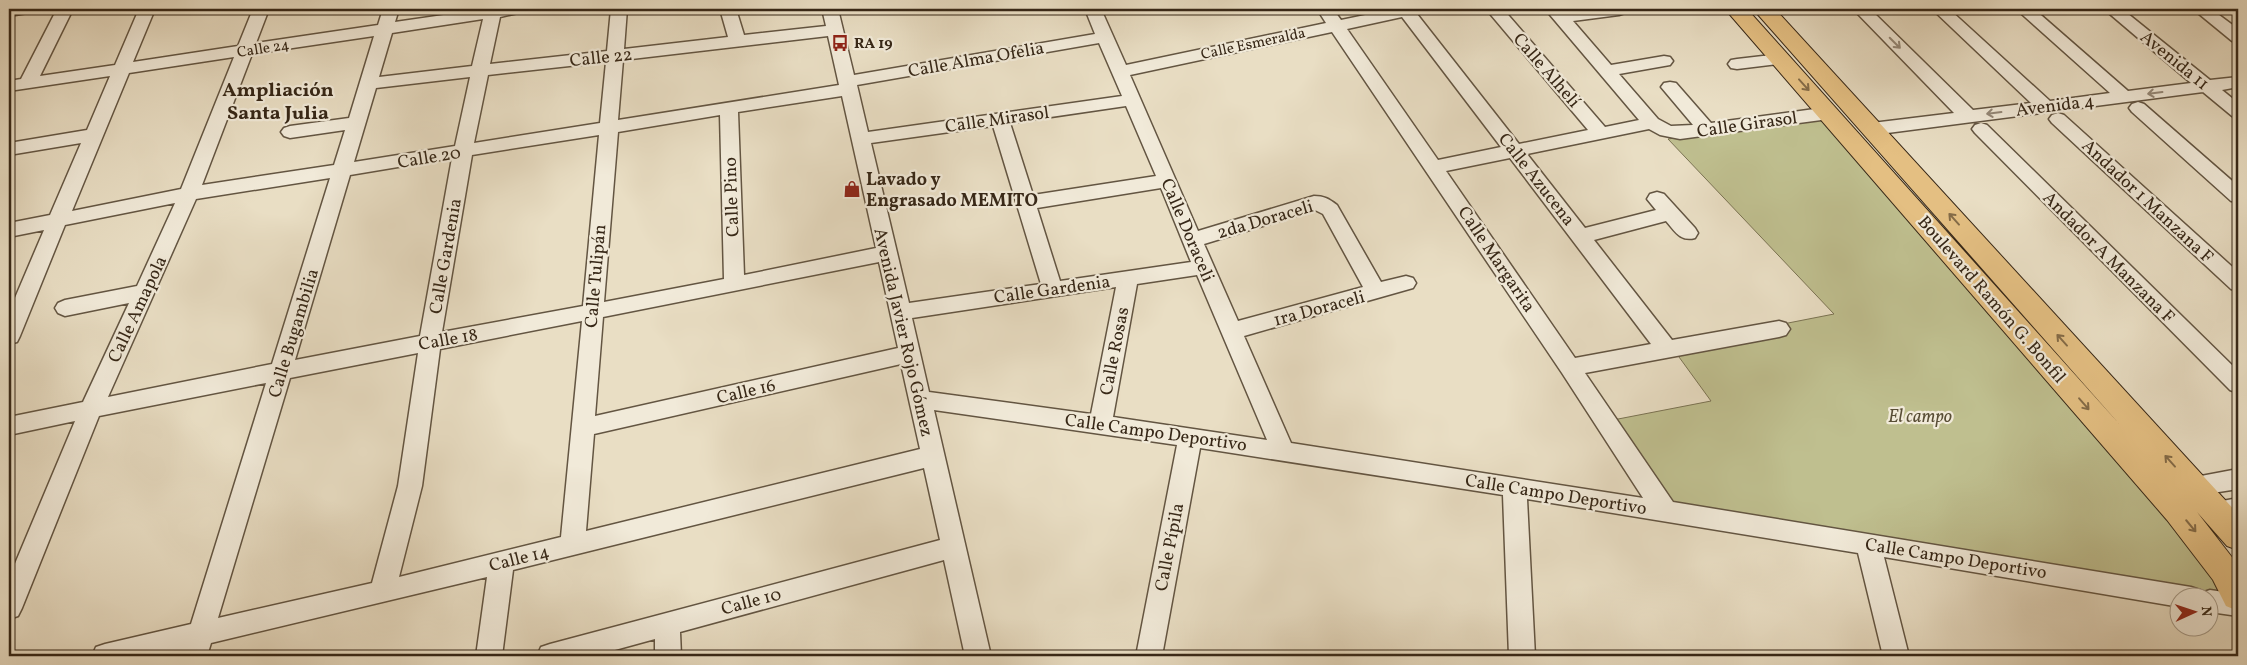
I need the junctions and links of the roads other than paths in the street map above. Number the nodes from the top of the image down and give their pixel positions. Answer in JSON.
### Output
{"nodes":[{"id":1,"x":28,"y":9,"type":"edge"},
{"id":2,"x":65,"y":9,"type":"edge"},
{"id":3,"x":147,"y":9,"type":"edge"},
{"id":4,"x":260,"y":9,"type":"edge"},
{"id":5,"x":391,"y":9,"type":"edge"},
{"id":6,"x":517,"y":9,"type":"edge"},
{"id":7,"x":619,"y":9,"type":"edge"},
{"id":8,"x":728,"y":9,"type":"edge"},
{"id":9,"x":830,"y":9,"type":"edge"},
{"id":10,"x":1093,"y":9,"type":"edge"},
{"id":11,"x":1325,"y":9,"type":"edge"},
{"id":12,"x":1494,"y":9,"type":"edge"},
{"id":13,"x":1736,"y":9,"type":"edge"},
{"id":14,"x":1764,"y":9,"type":"edge"},
{"id":15,"x":1861,"y":9,"type":"edge"},
{"id":16,"x":1940,"y":9,"type":"edge"},
{"id":17,"x":2024,"y":9,"type":"edge"},
{"id":18,"x":2112,"y":9,"type":"edge"},
{"id":19,"x":2201,"y":9,"type":"edge"},
{"id":20,"x":1411,"y":10,"type":"edge"},
{"id":21,"x":1619,"y":10,"type":"edge"},
{"id":22,"x":9,"y":11,"type":"edge"},
{"id":23,"x":492,"y":11,"type":"edge"},
{"id":24,"x":1557,"y":13,"type":"edge"},
{"id":25,"x":1337,"y":25,"type":"junction"},
{"id":26,"x":384,"y":29,"type":"junction"},
{"id":27,"x":834,"y":30,"type":"junction"},
{"id":28,"x":1105,"y":37,"type":"junction"},
{"id":29,"x":2238,"y":37,"type":"edge"},
{"id":30,"x":737,"y":41,"type":"junction"},
{"id":31,"x":246,"y":50,"type":"junction"},
{"id":32,"x":615,"y":55,"type":"junction"},
{"id":33,"x":1781,"y":59,"type":"junction"},
{"id":34,"x":1664,"y":61,"type":"dead end"},
{"id":35,"x":1737,"y":64,"type":"dead end"},
{"id":36,"x":121,"y":70,"type":"junction"},
{"id":37,"x":479,"y":70,"type":"junction"},
{"id":38,"x":1607,"y":71,"type":"junction"},
{"id":39,"x":1120,"y":72,"type":"junction"},
{"id":40,"x":28,"y":83,"type":"junction"},
{"id":41,"x":367,"y":84,"type":"junction"},
{"id":42,"x":849,"y":85,"type":"junction"},
{"id":43,"x":9,"y":86,"type":"edge"},
{"id":44,"x":1670,"y":87,"type":"dead end"},
{"id":45,"x":2230,"y":88,"type":"edge"},
{"id":46,"x":2181,"y":89,"type":"junction"},
{"id":47,"x":1132,"y":100,"type":"junction"},
{"id":48,"x":2195,"y":101,"type":"junction"},
{"id":49,"x":2131,"y":102,"type":"junction"},
{"id":50,"x":729,"y":109,"type":"junction"},
{"id":51,"x":2238,"y":112,"type":"edge"},
{"id":52,"x":1828,"y":113,"type":"junction"},
{"id":53,"x":2052,"y":113,"type":"junction"},
{"id":54,"x":1000,"y":119,"type":"junction"},
{"id":55,"x":356,"y":123,"type":"junction"},
{"id":56,"x":1974,"y":123,"type":"junction"},
{"id":57,"x":1659,"y":127,"type":"junction"},
{"id":58,"x":608,"y":128,"type":"junction"},
{"id":59,"x":1706,"y":129,"type":"junction"},
{"id":60,"x":290,"y":132,"type":"dead end"},
{"id":61,"x":1600,"y":132,"type":"junction"},
{"id":62,"x":1890,"y":134,"type":"junction"},
{"id":63,"x":94,"y":136,"type":"junction"},
{"id":64,"x":861,"y":139,"type":"junction"},
{"id":65,"x":9,"y":149,"type":"edge"},
{"id":66,"x":1514,"y":150,"type":"junction"},
{"id":67,"x":463,"y":151,"type":"junction"},
{"id":68,"x":1435,"y":167,"type":"junction"},
{"id":69,"x":343,"y":171,"type":"junction"},
{"id":70,"x":1167,"y":181,"type":"junction"},
{"id":71,"x":189,"y":194,"type":"junction"},
{"id":72,"x":2238,"y":196,"type":"edge"},
{"id":73,"x":1025,"y":203,"type":"junction"},
{"id":74,"x":56,"y":222,"type":"junction"},
{"id":75,"x":9,"y":230,"type":"edge"},
{"id":76,"x":1688,"y":233,"type":"dead end"},
{"id":77,"x":1580,"y":236,"type":"junction"},
{"id":78,"x":1193,"y":240,"type":"junction"},
{"id":79,"x":887,"y":252,"type":"junction"},
{"id":80,"x":1204,"y":267,"type":"junction"},
{"id":81,"x":1128,"y":278,"type":"junction"},
{"id":82,"x":1406,"y":283,"type":"dead end"},
{"id":83,"x":2238,"y":284,"type":"edge"},
{"id":84,"x":734,"y":285,"type":"junction"},
{"id":85,"x":1053,"y":290,"type":"junction"},
{"id":86,"x":145,"y":292,"type":"junction"},
{"id":87,"x":1376,"y":292,"type":"junction"},
{"id":88,"x":65,"y":308,"type":"dead end"},
{"id":89,"x":592,"y":312,"type":"junction"},
{"id":90,"x":900,"y":312,"type":"junction"},
{"id":91,"x":1779,"y":329,"type":"dead end"},
{"id":92,"x":1232,"y":331,"type":"junction"},
{"id":93,"x":9,"y":336,"type":"edge"},
{"id":94,"x":430,"y":341,"type":"junction"},
{"id":95,"x":1667,"y":349,"type":"junction"},
{"id":96,"x":909,"y":354,"type":"junction"},
{"id":97,"x":1570,"y":367,"type":"junction"},
{"id":98,"x":282,"y":371,"type":"junction"},
{"id":99,"x":2238,"y":384,"type":"edge"},
{"id":100,"x":919,"y":399,"type":"junction"},
{"id":101,"x":91,"y":409,"type":"junction"},
{"id":102,"x":1100,"y":424,"type":"junction"},
{"id":103,"x":9,"y":426,"type":"edge"},
{"id":104,"x":582,"y":428,"type":"junction"},
{"id":105,"x":1190,"y":438,"type":"junction"},
{"id":106,"x":1283,"y":451,"type":"junction"},
{"id":107,"x":932,"y":456,"type":"junction"},
{"id":108,"x":2238,"y":479,"type":"edge"},
{"id":109,"x":2193,"y":486,"type":"junction"},
{"id":110,"x":1515,"y":488,"type":"junction"},
{"id":111,"x":2227,"y":509,"type":"edge"},
{"id":112,"x":1666,"y":512,"type":"junction"},
{"id":113,"x":2238,"y":536,"type":"edge"},
{"id":114,"x":573,"y":544,"type":"junction"},
{"id":115,"x":1868,"y":544,"type":"junction"},
{"id":116,"x":953,"y":548,"type":"junction"},
{"id":117,"x":502,"y":562,"type":"junction"},
{"id":118,"x":382,"y":592,"type":"junction"},
{"id":119,"x":2170,"y":594,"type":"edge"},
{"id":120,"x":2238,"y":596,"type":"edge"},
{"id":121,"x":2220,"y":602,"type":"edge"},
{"id":122,"x":2238,"y":605,"type":"edge"},
{"id":123,"x":9,"y":608,"type":"edge"},
{"id":124,"x":667,"y":624,"type":"junction"},
{"id":125,"x":197,"y":645,"type":"edge"},
{"id":126,"x":105,"y":656,"type":"edge"},
{"id":127,"x":489,"y":656,"type":"edge"},
{"id":128,"x":550,"y":656,"type":"edge"},
{"id":129,"x":668,"y":656,"type":"edge"},
{"id":130,"x":978,"y":656,"type":"edge"},
{"id":131,"x":1149,"y":656,"type":"edge"},
{"id":132,"x":1522,"y":656,"type":"edge"},
{"id":133,"x":1896,"y":656,"type":"edge"}],
"edges":[{"from":1,"to":22,"type":"street"},
{"from":2,"to":40,"type":"street"},
{"from":3,"to":36,"type":"street"},
{"from":4,"to":31,"type":"street","name":"Calle Amapola"},
{"from":5,"to":26,"type":"street","name":"Calle Bugambilia"},
{"from":6,"to":23,"type":"street","name":"Calle 24"},
{"from":7,"to":32,"type":"street","name":"Calle Tulipán"},
{"from":8,"to":30,"type":"street"},
{"from":9,"to":27,"type":"street","name":"Avenida Javier Rojo Gómez"},
{"from":10,"to":28,"type":"street","name":"Calle Doraceli"},
{"from":11,"to":25,"type":"street","name":"Calle Margarita"},
{"from":12,"to":61,"type":"street","name":"Calle Alhelí"},
{"from":13,"to":33,"type":"main road","name":"Boulevard Ramón G. Bonfil"},
{"from":14,"to":62,"type":"main road","name":"Boulevard Ramón G. Bonfil"},
{"from":15,"to":56,"type":"street","name":"Andador A Manzana F","one_way":true},
{"from":16,"to":53,"type":"street","name":"Andador 1 Manzana F"},
{"from":17,"to":49,"type":"street"},
{"from":18,"to":45,"type":"street","name":"Avenida 11"},
{"from":19,"to":29,"type":"street"},
{"from":20,"to":25,"type":"street","name":"Calle Esmeralda"},
{"from":20,"to":66,"type":"street","name":"Calle Azucena"},
{"from":21,"to":24,"type":"street"},
{"from":23,"to":26,"type":"street","name":"Calle 24"},
{"from":23,"to":37,"type":"street","name":"Calle Gardenia"},
{"from":24,"to":38,"type":"street"},
{"from":25,"to":39,"type":"street","name":"Calle Esmeralda"},
{"from":25,"to":68,"type":"street","name":"Calle Margarita"},
{"from":26,"to":31,"type":"street","name":"Calle 24"},
{"from":26,"to":41,"type":"street","name":"Calle Bugambilia"},
{"from":27,"to":30,"type":"street","name":"Calle 22"},
{"from":27,"to":42,"type":"street","name":"Avenida Javier Rojo Gómez"},
{"from":28,"to":39,"type":"street","name":"Calle Doraceli"},
{"from":28,"to":42,"type":"street","name":"Calle Alma Ofelia"},
{"from":30,"to":32,"type":"street","name":"Calle 22"},
{"from":31,"to":36,"type":"street","name":"Calle 24"},
{"from":31,"to":71,"type":"street","name":"Calle Amapola"},
{"from":32,"to":37,"type":"street","name":"Calle 22"},
{"from":32,"to":58,"type":"street","name":"Calle Tulipán"},
{"from":33,"to":35,"type":"street"},
{"from":33,"to":52,"type":"main road","name":"Boulevard Ramón G. Bonfil","one_way":true},
{"from":34,"to":38,"type":"street"},
{"from":36,"to":40,"type":"street","name":"Calle 24"},
{"from":36,"to":63,"type":"street"},
{"from":37,"to":41,"type":"street","name":"Calle 22"},
{"from":37,"to":67,"type":"street","name":"Calle Gardenia"},
{"from":38,"to":57,"type":"street"},
{"from":39,"to":47,"type":"street","name":"Calle Doraceli"},
{"from":40,"to":43,"type":"street","name":"Calle 24"},
{"from":41,"to":55,"type":"street","name":"Calle Bugambilia"},
{"from":42,"to":50,"type":"street","name":"Calle 20"},
{"from":42,"to":64,"type":"street","name":"Avenida Javier Rojo Gómez"},
{"from":44,"to":59,"type":"street"},
{"from":45,"to":46,"type":"street","name":"Avenida 4"},
{"from":45,"to":48,"type":"street","name":"Avenida 4"},
{"from":45,"to":51,"type":"street","name":"Avenida 11"},
{"from":46,"to":48,"type":"street"},
{"from":46,"to":49,"type":"street","name":"Avenida 4","one_way":true},
{"from":47,"to":54,"type":"street","name":"Calle Mirasol"},
{"from":47,"to":70,"type":"street","name":"Calle Doraceli"},
{"from":48,"to":49,"type":"street","name":"Avenida 4"},
{"from":49,"to":53,"type":"street","name":"Avenida 4"},
{"from":49,"to":72,"type":"street"},
{"from":50,"to":58,"type":"street","name":"Calle 20"},
{"from":50,"to":84,"type":"street","name":"Calle Pino"},
{"from":52,"to":59,"type":"street","name":"Calle Girasol"},
{"from":52,"to":120,"type":"main road","name":"Boulevard Ramón G. Bonfil","one_way":true},
{"from":53,"to":56,"type":"street","name":"Avenida 4"},
{"from":53,"to":83,"type":"street","name":"Andador 1 Manzana F"},
{"from":54,"to":64,"type":"street","name":"Calle Mirasol"},
{"from":54,"to":73,"type":"street"},
{"from":55,"to":60,"type":"street"},
{"from":55,"to":69,"type":"street","name":"Calle Bugambilia"},
{"from":56,"to":62,"type":"street","name":"Avenida 4"},
{"from":56,"to":99,"type":"street","name":"Andador A Manzana F"},
{"from":57,"to":59,"type":"street","name":"Calle Girasol"},
{"from":57,"to":61,"type":"street","name":"Calle Girasol"},
{"from":58,"to":67,"type":"street","name":"Calle 20"},
{"from":58,"to":89,"type":"street","name":"Calle Tulipán"},
{"from":61,"to":66,"type":"street","name":"Calle Girasol"},
{"from":109,"to":62,"type":"main road","name":"Boulevard Ramón G. Bonfil","one_way":true},
{"from":63,"to":65,"type":"street"},
{"from":63,"to":74,"type":"street"},
{"from":64,"to":79,"type":"street","name":"Avenida Javier Rojo Gómez"},
{"from":66,"to":68,"type":"street","name":"Calle Girasol"},
{"from":66,"to":77,"type":"street","name":"Calle Azucena"},
{"from":67,"to":69,"type":"street","name":"Calle 20"},
{"from":67,"to":94,"type":"street","name":"Calle Gardenia"},
{"from":68,"to":97,"type":"street","name":"Calle Margarita"},
{"from":69,"to":71,"type":"street","name":"Calle 20"},
{"from":69,"to":98,"type":"street","name":"Calle Bugambilia"},
{"from":70,"to":73,"type":"street"},
{"from":70,"to":78,"type":"street","name":"Calle Doraceli"},
{"from":71,"to":74,"type":"street","name":"Calle 20"},
{"from":71,"to":86,"type":"street","name":"Calle Amapola"},
{"from":73,"to":85,"type":"street"},
{"from":74,"to":75,"type":"street","name":"Calle 20"},
{"from":74,"to":93,"type":"street"},
{"from":76,"to":77,"type":"street"},
{"from":77,"to":95,"type":"street","name":"Calle Azucena"},
{"from":78,"to":80,"type":"street","name":"Calle Doraceli"},
{"from":78,"to":87,"type":"street","name":"2da Doraceli"},
{"from":79,"to":84,"type":"street","name":"Calle 18"},
{"from":79,"to":90,"type":"street","name":"Avenida Javier Rojo Gómez"},
{"from":80,"to":81,"type":"street","name":"Calle Gardenia"},
{"from":80,"to":92,"type":"street","name":"Calle Doraceli"},
{"from":81,"to":85,"type":"street","name":"Calle Gardenia"},
{"from":81,"to":102,"type":"street","name":"Calle Rosas"},
{"from":82,"to":87,"type":"street","name":"1ra Doraceli"},
{"from":84,"to":89,"type":"street","name":"Calle 18"},
{"from":85,"to":90,"type":"street","name":"Calle Gardenia"},
{"from":86,"to":88,"type":"street"},
{"from":86,"to":101,"type":"street","name":"Calle Amapola"},
{"from":87,"to":92,"type":"street","name":"1ra Doraceli"},
{"from":89,"to":94,"type":"street","name":"Calle 18"},
{"from":89,"to":104,"type":"street","name":"Calle Tulipán"},
{"from":90,"to":96,"type":"street","name":"Avenida Javier Rojo Gómez"},
{"from":91,"to":95,"type":"street"},
{"from":92,"to":106,"type":"street","name":"Calle Doraceli"},
{"from":94,"to":98,"type":"street","name":"Calle 18"},
{"from":94,"to":118,"type":"street","name":"Calle Gardenia"},
{"from":95,"to":97,"type":"street"},
{"from":96,"to":100,"type":"street","name":"Avenida Javier Rojo Gómez"},
{"from":96,"to":104,"type":"street","name":"Calle 16"},
{"from":97,"to":112,"type":"street","name":"Calle Margarita"},
{"from":98,"to":101,"type":"street","name":"Calle 18"},
{"from":98,"to":125,"type":"street","name":"Calle Bugambilia"},
{"from":100,"to":102,"type":"street","name":"Calle Campo Deportivo"},
{"from":100,"to":107,"type":"street","name":"Avenida Javier Rojo Gómez"},
{"from":101,"to":103,"type":"street","name":"Calle 18"},
{"from":101,"to":123,"type":"street","name":"Calle Amapola"},
{"from":102,"to":105,"type":"street","name":"Calle Campo Deportivo"},
{"from":104,"to":114,"type":"street","name":"Calle Tulipán"},
{"from":105,"to":106,"type":"street","name":"Calle Campo Deportivo"},
{"from":105,"to":131,"type":"street","name":"Calle Pípila"},
{"from":106,"to":110,"type":"street","name":"Calle Campo Deportivo"},
{"from":107,"to":114,"type":"street","name":"Calle 14"},
{"from":107,"to":116,"type":"street","name":"Avenida Javier Rojo Gómez"},
{"from":108,"to":109,"type":"street"},
{"from":109,"to":111,"type":"main road","name":"Boulevard Ramón G. Bonfil"},
{"from":110,"to":112,"type":"street","name":"Calle Campo Deportivo"},
{"from":110,"to":132,"type":"street"},
{"from":111,"to":113,"type":"main road","name":"Boulevard Ramón G. Bonfil"},
{"from":112,"to":115,"type":"street","name":"Calle Campo Deportivo"},
{"from":114,"to":117,"type":"street","name":"Calle 14"},
{"from":115,"to":119,"type":"street","name":"Calle Campo Deportivo"},
{"from":115,"to":133,"type":"street"},
{"from":116,"to":124,"type":"street","name":"Calle 10"},
{"from":116,"to":130,"type":"street","name":"Avenida Javier Rojo Gómez"},
{"from":117,"to":118,"type":"street","name":"Calle 14"},
{"from":117,"to":127,"type":"street"},
{"from":118,"to":125,"type":"street","name":"Calle 14"},
{"from":121,"to":122,"type":"street"},
{"from":124,"to":128,"type":"street","name":"Calle 10"},
{"from":124,"to":129,"type":"street"},
{"from":125,"to":126,"type":"street","name":"Calle 14"}]}
